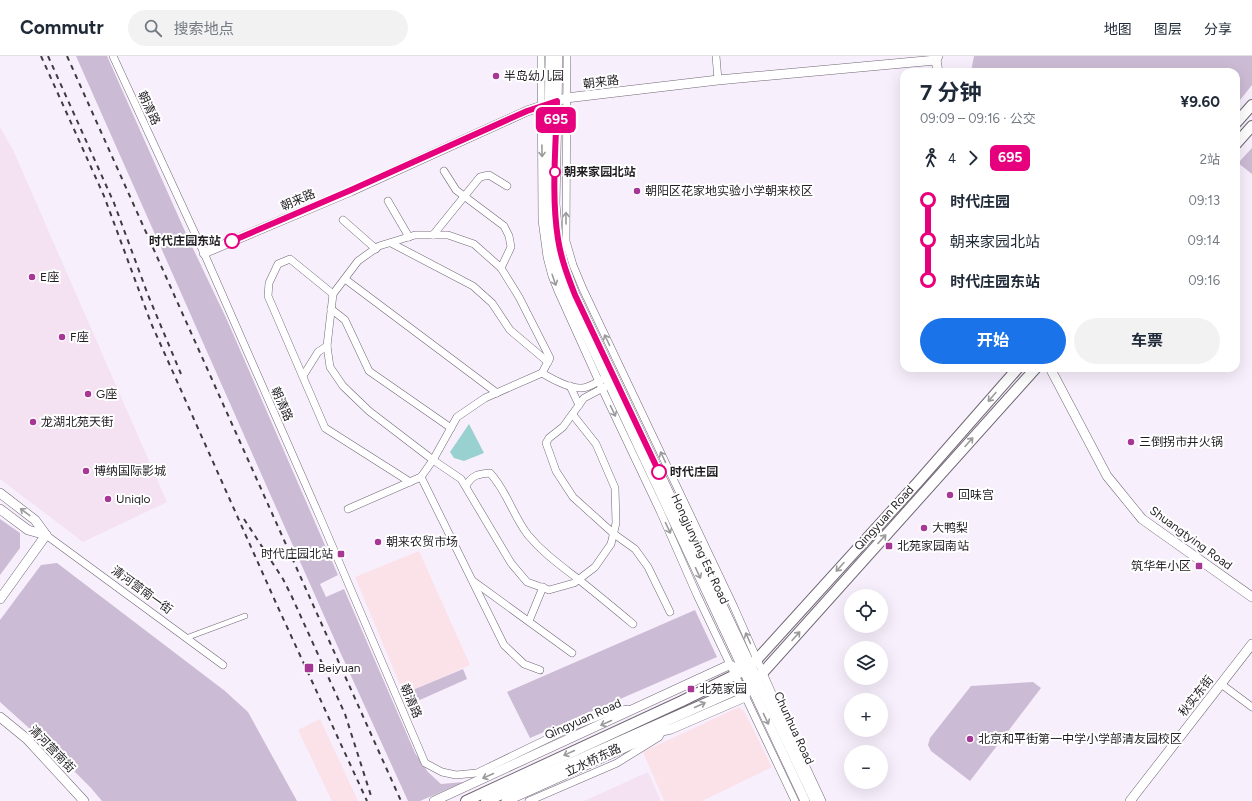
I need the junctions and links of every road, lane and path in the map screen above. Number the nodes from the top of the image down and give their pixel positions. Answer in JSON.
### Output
{"nodes":[{"id":1,"x":113,"y":56,"type":"edge"},
{"id":2,"x":541,"y":56,"type":"edge"},
{"id":3,"x":550,"y":56,"type":"edge"},
{"id":4,"x":558,"y":56,"type":"edge"},
{"id":5,"x":567,"y":56,"type":"edge"},
{"id":6,"x":716,"y":56,"type":"edge"},
{"id":7,"x":937,"y":58,"type":"edge"},
{"id":8,"x":938,"y":68,"type":"edge"},
{"id":9,"x":718,"y":80,"type":"junction"},
{"id":10,"x":566,"y":98,"type":"junction"},
{"id":11,"x":549,"y":104,"type":"junction"},
{"id":12,"x":1252,"y":105,"type":"edge"},
{"id":13,"x":1240,"y":118,"type":"edge"},
{"id":14,"x":1252,"y":126,"type":"edge"},
{"id":15,"x":1240,"y":140,"type":"edge"},
{"id":16,"x":444,"y":171,"type":"dead end"},
{"id":17,"x":507,"y":186,"type":"dead end"},
{"id":18,"x":465,"y":196,"type":"junction"},
{"id":19,"x":388,"y":201,"type":"dead end"},
{"id":20,"x":344,"y":220,"type":"dead end"},
{"id":21,"x":433,"y":235,"type":"junction"},
{"id":22,"x":409,"y":237,"type":"junction"},
{"id":23,"x":391,"y":243,"type":"junction"},
{"id":24,"x":376,"y":248,"type":"junction"},
{"id":25,"x":204,"y":254,"type":"junction"},
{"id":26,"x":501,"y":268,"type":"junction"},
{"id":27,"x":345,"y":278,"type":"junction"},
{"id":28,"x":333,"y":294,"type":"junction"},
{"id":29,"x":331,"y":309,"type":"junction"},
{"id":30,"x":327,"y":346,"type":"junction"},
{"id":31,"x":548,"y":362,"type":"junction"},
{"id":32,"x":1014,"y":372,"type":"edge"},
{"id":33,"x":1032,"y":372,"type":"edge"},
{"id":34,"x":1052,"y":372,"type":"edge"},
{"id":35,"x":542,"y":373,"type":"junction"},
{"id":36,"x":623,"y":373,"type":"junction"},
{"id":37,"x":303,"y":376,"type":"junction"},
{"id":38,"x":608,"y":381,"type":"junction"},
{"id":39,"x":570,"y":386,"type":"junction"},
{"id":40,"x":497,"y":393,"type":"junction"},
{"id":41,"x":579,"y":405,"type":"junction"},
{"id":42,"x":573,"y":415,"type":"junction"},
{"id":43,"x":451,"y":428,"type":"junction"},
{"id":44,"x":433,"y":460,"type":"junction"},
{"id":45,"x":421,"y":477,"type":"junction"},
{"id":46,"x":410,"y":482,"type":"junction"},
{"id":47,"x":466,"y":486,"type":"junction"},
{"id":48,"x":0,"y":494,"type":"edge"},
{"id":49,"x":0,"y":509,"type":"edge"},
{"id":50,"x":348,"y":509,"type":"dead end"},
{"id":51,"x":614,"y":534,"type":"junction"},
{"id":52,"x":46,"y":535,"type":"junction"},
{"id":53,"x":579,"y":580,"type":"junction"},
{"id":54,"x":472,"y":581,"type":"junction"},
{"id":55,"x":543,"y":587,"type":"junction"},
{"id":56,"x":1252,"y":597,"type":"edge"},
{"id":57,"x":0,"y":599,"type":"edge"},
{"id":58,"x":670,"y":612,"type":"dead end"},
{"id":59,"x":245,"y":616,"type":"dead end"},
{"id":60,"x":529,"y":621,"type":"junction"},
{"id":61,"x":633,"y":624,"type":"dead end"},
{"id":62,"x":186,"y":638,"type":"junction"},
{"id":63,"x":1252,"y":644,"type":"edge"},
{"id":64,"x":572,"y":652,"type":"dead end"},
{"id":65,"x":223,"y":665,"type":"dead end"},
{"id":66,"x":743,"y":667,"type":"junction"},
{"id":67,"x":540,"y":670,"type":"dead end"},
{"id":68,"x":751,"y":684,"type":"junction"},
{"id":69,"x":1221,"y":684,"type":"junction"},
{"id":70,"x":682,"y":701,"type":"junction"},
{"id":71,"x":640,"y":707,"type":"junction"},
{"id":72,"x":1252,"y":707,"type":"edge"},
{"id":73,"x":678,"y":715,"type":"junction"},
{"id":74,"x":0,"y":717,"type":"edge"},
{"id":75,"x":662,"y":731,"type":"junction"},
{"id":76,"x":801,"y":800,"type":"edge"},
{"id":77,"x":84,"y":801,"type":"edge"},
{"id":78,"x":434,"y":801,"type":"edge"},
{"id":79,"x":466,"y":801,"type":"edge"},
{"id":80,"x":486,"y":801,"type":"edge"},
{"id":81,"x":506,"y":801,"type":"edge"},
{"id":82,"x":529,"y":801,"type":"edge"},
{"id":83,"x":815,"y":801,"type":"edge"},
{"id":84,"x":822,"y":801,"type":"edge"},
{"id":85,"x":1130,"y":801,"type":"edge"}],
"edges":[{"from":1,"to":25,"type":"street","name":"朝清路"},
{"from":2,"to":11,"type":"street"},
{"from":3,"to":11,"type":"street","name":"Hongjunying Est Road"},
{"from":4,"to":11,"type":"street","name":"Hongjunying Est Road"},
{"from":5,"to":10,"type":"street"},
{"from":6,"to":9,"type":"street"},
{"from":7,"to":8,"type":"street"},
{"from":7,"to":9,"type":"street","name":"朝来路"},
{"from":9,"to":10,"type":"street","name":"朝来路"},
{"from":10,"to":11,"type":"street","name":"朝来路"},
{"from":36,"to":10,"type":"street","one_way":true},
{"from":11,"to":25,"type":"street","name":"朝来路"},
{"from":11,"to":38,"type":"street","name":"Hongjunying Est Road"},
{"from":12,"to":13,"type":"main road"},
{"from":14,"to":15,"type":"main road"},
{"from":16,"to":18,"type":"street"},
{"from":17,"to":18,"type":"street"},
{"from":18,"to":21,"type":"street"},
{"from":18,"to":26,"type":"street"},
{"from":19,"to":22,"type":"street"},
{"from":20,"to":24,"type":"street"},
{"from":21,"to":22,"type":"street"},
{"from":21,"to":26,"type":"street"},
{"from":22,"to":23,"type":"street"},
{"from":23,"to":24,"type":"street"},
{"from":23,"to":31,"type":"street"},
{"from":24,"to":27,"type":"street"},
{"from":25,"to":71,"type":"street","name":"朝清路"},
{"from":26,"to":31,"type":"street"},
{"from":27,"to":28,"type":"street"},
{"from":27,"to":40,"type":"street"},
{"from":28,"to":29,"type":"street"},
{"from":28,"to":37,"type":"street"},
{"from":29,"to":30,"type":"street"},
{"from":29,"to":43,"type":"street"},
{"from":30,"to":37,"type":"street"},
{"from":30,"to":44,"type":"street"},
{"from":31,"to":35,"type":"street"},
{"from":32,"to":66,"type":"main road","name":"Qingyuan Road","one_way":true},
{"from":68,"to":33,"type":"main road","name":"Qingyuan Road","one_way":true},
{"from":34,"to":56,"type":"street","name":"Shuangtying Road"},
{"from":35,"to":39,"type":"street"},
{"from":35,"to":40,"type":"street"},
{"from":36,"to":38,"type":"street"},
{"from":66,"to":36,"type":"street","one_way":true},
{"from":37,"to":46,"type":"street"},
{"from":38,"to":39,"type":"street"},
{"from":38,"to":41,"type":"street"},
{"from":38,"to":66,"type":"street","name":"Hongjunying Est Road"},
{"from":38,"to":66,"type":"street","one_way":true},
{"from":39,"to":41,"type":"street"},
{"from":40,"to":43,"type":"street"},
{"from":41,"to":42,"type":"street"},
{"from":42,"to":51,"type":"street"},
{"from":42,"to":51,"type":"street"},
{"from":43,"to":44,"type":"street"},
{"from":44,"to":45,"type":"street"},
{"from":44,"to":47,"type":"street"},
{"from":45,"to":46,"type":"street"},
{"from":45,"to":54,"type":"street"},
{"from":46,"to":50,"type":"street"},
{"from":47,"to":53,"type":"street"},
{"from":47,"to":55,"type":"street"},
{"from":52,"to":48,"type":"street","name":"清河营南一街","one_way":true},
{"from":49,"to":52,"type":"street","name":"清河营南一街"},
{"from":51,"to":53,"type":"street"},
{"from":51,"to":58,"type":"street"},
{"from":52,"to":57,"type":"street"},
{"from":52,"to":62,"type":"street","name":"清河营南一街"},
{"from":53,"to":55,"type":"street"},
{"from":53,"to":61,"type":"street"},
{"from":54,"to":60,"type":"street"},
{"from":54,"to":67,"type":"street"},
{"from":55,"to":60,"type":"street"},
{"from":59,"to":62,"type":"street"},
{"from":60,"to":64,"type":"street"},
{"from":62,"to":65,"type":"street","name":"清河营南一街"},
{"from":63,"to":69,"type":"street","name":"秋实东街"},
{"from":66,"to":68,"type":"street","name":"Hongjunying Est Road"},
{"from":66,"to":68,"type":"street"},
{"from":66,"to":70,"type":"main road","name":"Qingyuan Road"},
{"from":66,"to":71,"type":"street","name":"Qingyuan Road"},
{"from":73,"to":68,"type":"main road","name":"Qingyuan Road","one_way":true},
{"from":68,"to":75,"type":"street","name":"Qingyuan Road"},
{"from":68,"to":76,"type":"street","name":"Chunhua Road","one_way":true},
{"from":68,"to":76,"type":"street"},
{"from":68,"to":83,"type":"street","name":"Chunhua Road"},
{"from":68,"to":84,"type":"street"},
{"from":69,"to":72,"type":"street"},
{"from":69,"to":85,"type":"street","name":"秋实东街"},
{"from":70,"to":71,"type":"street"},
{"from":70,"to":79,"type":"main road","name":"Qingyuan Road","one_way":true},
{"from":71,"to":78,"type":"street","name":"Qingyuan Road","one_way":true},
{"from":73,"to":75,"type":"street"},
{"from":73,"to":80,"type":"main road","name":"Qingyuan Road"},
{"from":74,"to":77,"type":"street","name":"清河营南街"},
{"from":75,"to":81,"type":"street","name":"Qingyuan Road"},
{"from":75,"to":82,"type":"street","name":"立水桥东路"}]}
